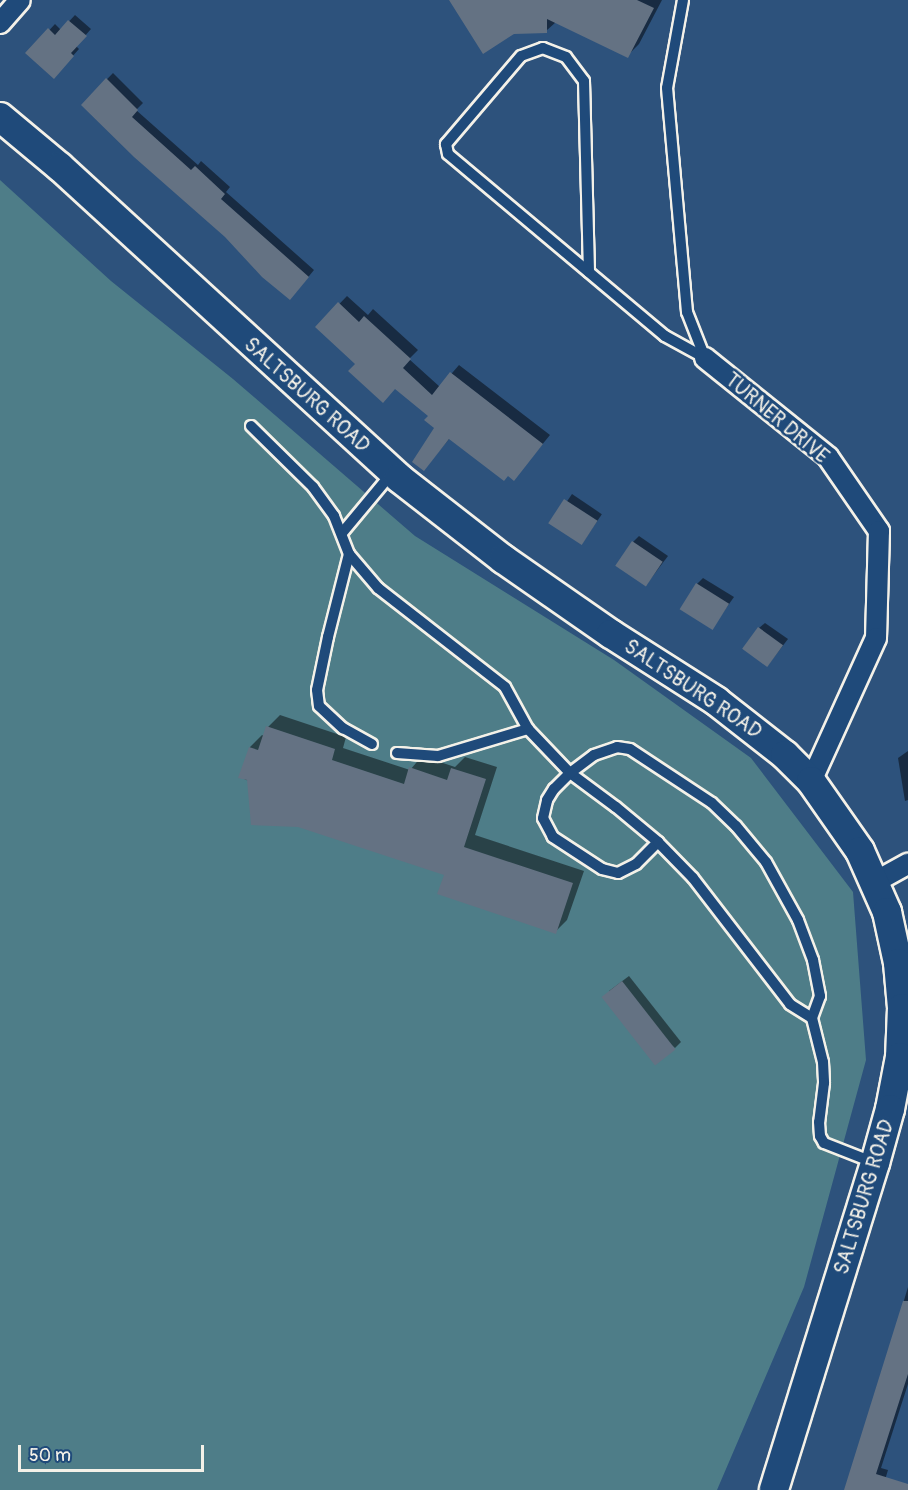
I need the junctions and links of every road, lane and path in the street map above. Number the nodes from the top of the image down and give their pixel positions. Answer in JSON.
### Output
{"nodes":[{"id":1,"x":20,"y":0,"type":"edge"},
{"id":2,"x":683,"y":0,"type":"edge"},
{"id":3,"x":0,"y":23,"type":"edge"},
{"id":4,"x":0,"y":117,"type":"edge"},
{"id":5,"x":589,"y":272,"type":"junction"},
{"id":6,"x":705,"y":358,"type":"junction"},
{"id":7,"x":251,"y":426,"type":"dead end"},
{"id":8,"x":392,"y":473,"type":"junction"},
{"id":9,"x":342,"y":533,"type":"junction"},
{"id":10,"x":349,"y":554,"type":"junction"},
{"id":11,"x":528,"y":729,"type":"junction"},
{"id":12,"x":372,"y":744,"type":"dead end"},
{"id":13,"x":397,"y":753,"type":"dead end"},
{"id":14,"x":570,"y":773,"type":"junction"},
{"id":15,"x":811,"y":781,"type":"junction"},
{"id":16,"x":658,"y":842,"type":"junction"},
{"id":17,"x":908,"y":864,"type":"edge"},
{"id":18,"x":875,"y":882,"type":"junction"},
{"id":19,"x":905,"y":1009,"type":"edge"},
{"id":20,"x":812,"y":1018,"type":"junction"},
{"id":21,"x":875,"y":1163,"type":"junction"},
{"id":22,"x":774,"y":1490,"type":"edge"}],
"edges":[{"from":1,"to":3,"type":"street"},
{"from":2,"to":6,"type":"lane"},
{"from":4,"to":8,"type":"main road","name":"SALTSBURG ROAD"},
{"from":5,"to":5,"type":"lane"},
{"from":5,"to":6,"type":"lane"},
{"from":6,"to":15,"type":"street","name":"TURNER DRIVE"},
{"from":7,"to":9,"type":"lane"},
{"from":8,"to":9,"type":"lane"},
{"from":8,"to":15,"type":"main road","name":"SALTSBURG ROAD"},
{"from":9,"to":10,"type":"lane"},
{"from":10,"to":11,"type":"lane"},
{"from":10,"to":12,"type":"lane"},
{"from":11,"to":13,"type":"lane"},
{"from":11,"to":14,"type":"lane"},
{"from":14,"to":16,"type":"lane"},
{"from":14,"to":16,"type":"lane"},
{"from":14,"to":20,"type":"lane"},
{"from":15,"to":18,"type":"main road","name":"SALTSBURG ROAD"},
{"from":16,"to":20,"type":"lane"},
{"from":17,"to":18,"type":"street"},
{"from":18,"to":19,"type":"main road","name":"SALTSBURG ROAD"},
{"from":19,"to":21,"type":"main road","name":"SALTSBURG ROAD"},
{"from":20,"to":21,"type":"lane"},
{"from":21,"to":22,"type":"main road","name":"SALTSBURG ROAD"}]}
